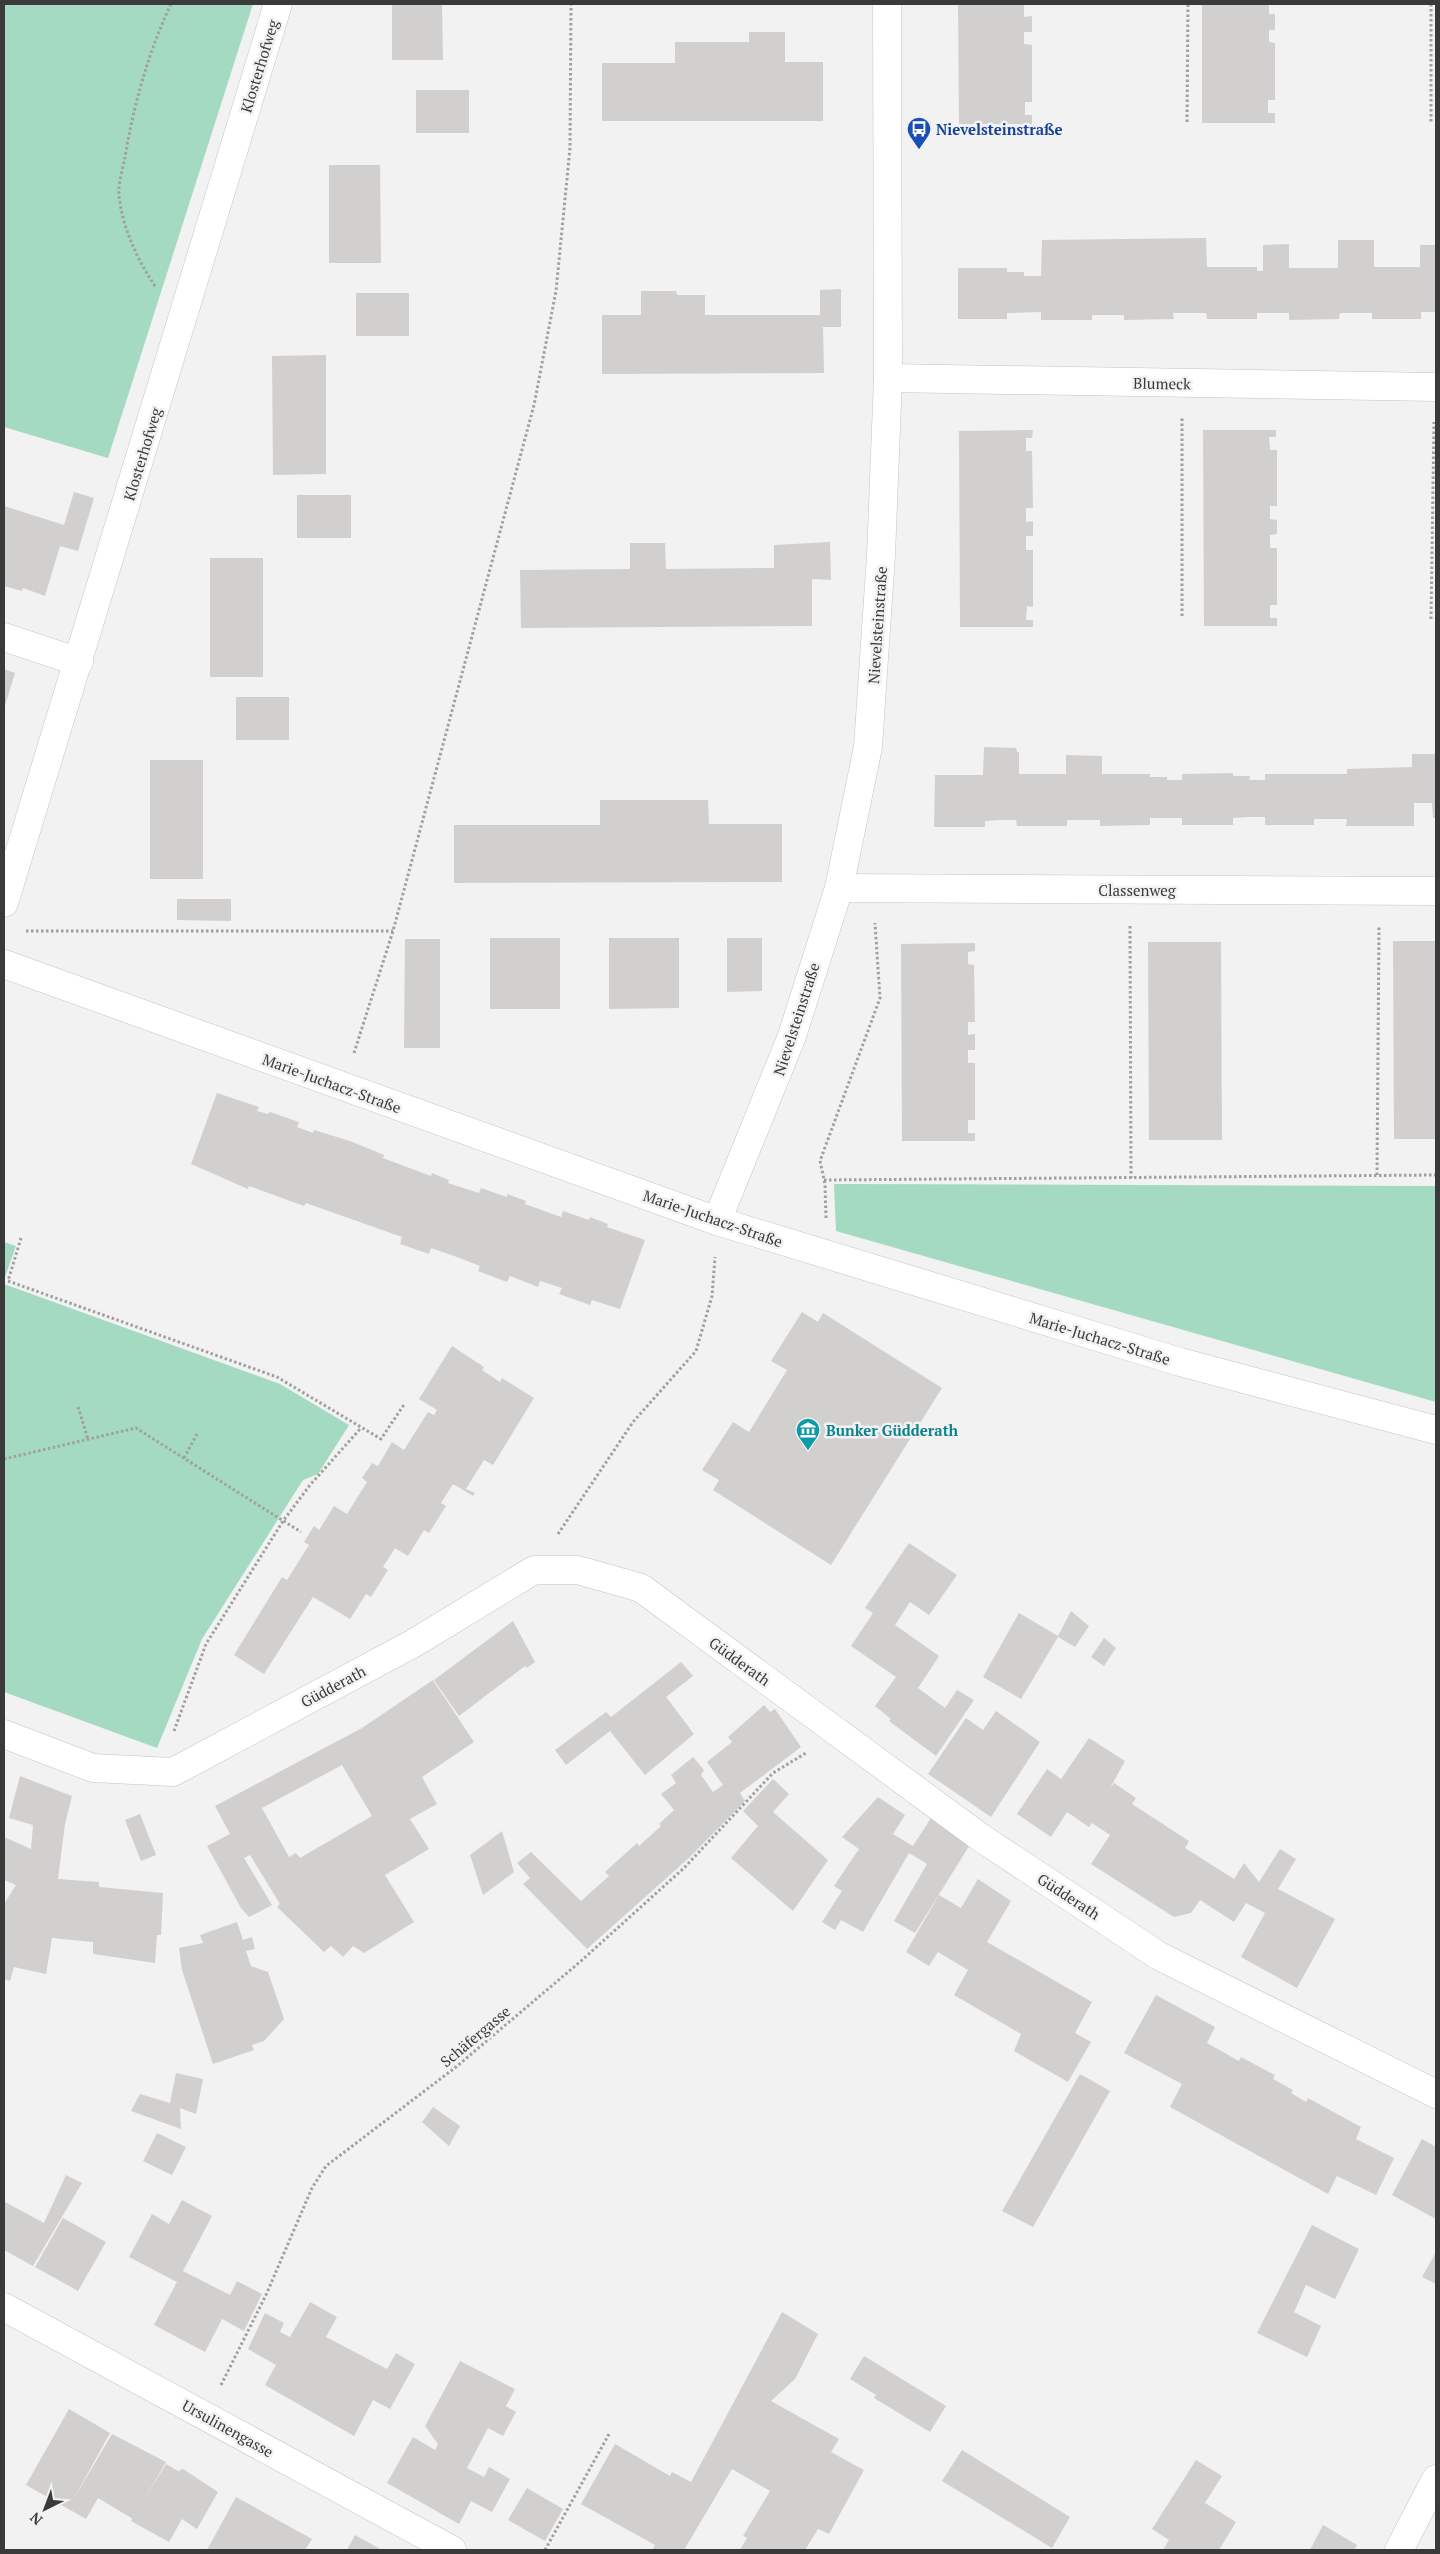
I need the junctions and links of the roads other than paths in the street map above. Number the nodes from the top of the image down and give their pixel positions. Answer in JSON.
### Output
{"nodes":[{"id":1,"x":278,"y":4,"type":"edge"},
{"id":2,"x":887,"y":4,"type":"edge"},
{"id":3,"x":888,"y":378,"type":"junction"},
{"id":4,"x":1435,"y":387,"type":"edge"},
{"id":5,"x":4,"y":637,"type":"edge"},
{"id":6,"x":79,"y":662,"type":"junction"},
{"id":7,"x":838,"y":888,"type":"junction"},
{"id":8,"x":1436,"y":892,"type":"edge"},
{"id":9,"x":4,"y":903,"type":"edge"},
{"id":10,"x":4,"y":964,"type":"edge"},
{"id":11,"x":718,"y":1221,"type":"junction"},
{"id":12,"x":1436,"y":1430,"type":"edge"},
{"id":13,"x":4,"y":1734,"type":"edge"},
{"id":14,"x":1436,"y":2094,"type":"edge"},
{"id":15,"x":4,"y":2307,"type":"edge"},
{"id":16,"x":1436,"y":2479,"type":"edge"},
{"id":17,"x":452,"y":2550,"type":"edge"},
{"id":18,"x":1399,"y":2550,"type":"edge"}],
"edges":[{"from":1,"to":6,"type":"street","name":"Klosterhofweg"},
{"from":2,"to":3,"type":"street","name":"Nievelsteinstraße"},
{"from":3,"to":4,"type":"street","name":"Blumeck"},
{"from":3,"to":7,"type":"street","name":"Nievelsteinstraße"},
{"from":5,"to":6,"type":"street"},
{"from":6,"to":9,"type":"street","name":"Klosterhofweg"},
{"from":7,"to":8,"type":"street","name":"Classenweg"},
{"from":7,"to":11,"type":"street","name":"Nievelsteinstraße"},
{"from":10,"to":11,"type":"street","name":"Marie-Juchacz-Straße"},
{"from":11,"to":12,"type":"street","name":"Marie-Juchacz-Straße"},
{"from":13,"to":14,"type":"street","name":"Güdderath"},
{"from":15,"to":17,"type":"street","name":"Ursulinengasse"},
{"from":16,"to":18,"type":"street"}]}
